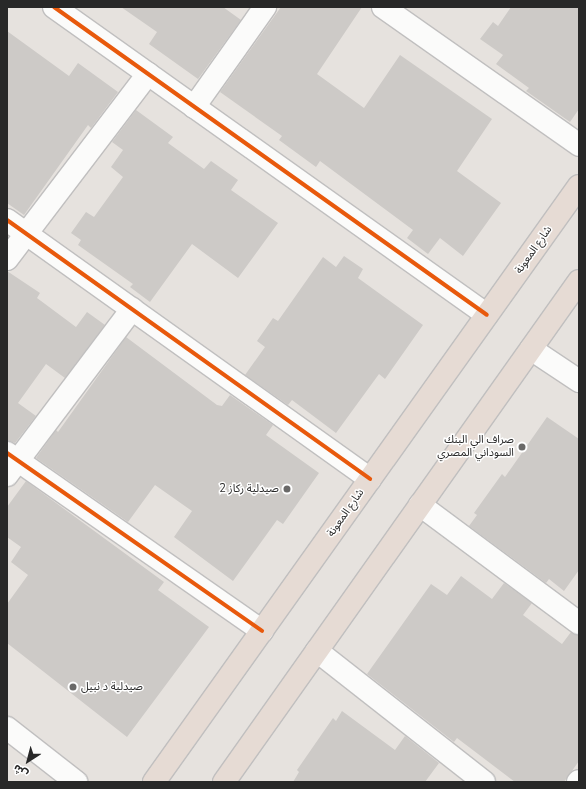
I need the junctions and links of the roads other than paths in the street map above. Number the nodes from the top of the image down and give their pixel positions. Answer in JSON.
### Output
{"nodes":[{"id":1,"x":54,"y":7,"type":"edge"},
{"id":2,"x":265,"y":7,"type":"edge"},
{"id":3,"x":383,"y":7,"type":"edge"},
{"id":4,"x":148,"y":74,"type":"junction"},
{"id":5,"x":194,"y":107,"type":"junction"},
{"id":6,"x":579,"y":145,"type":"edge"},
{"id":7,"x":579,"y":186,"type":"edge"},
{"id":8,"x":7,"y":220,"type":"edge"},
{"id":9,"x":26,"y":234,"type":"junction"},
{"id":10,"x":7,"y":259,"type":"edge"},
{"id":11,"x":579,"y":281,"type":"edge"},
{"id":12,"x":132,"y":309,"type":"junction"},
{"id":13,"x":488,"y":315,"type":"junction"},
{"id":14,"x":531,"y":349,"type":"junction"},
{"id":15,"x":579,"y":381,"type":"edge"},
{"id":16,"x":11,"y":463,"type":"edge"},
{"id":17,"x":370,"y":479,"type":"junction"},
{"id":18,"x":420,"y":505,"type":"junction"},
{"id":19,"x":579,"y":623,"type":"edge"},
{"id":20,"x":262,"y":631,"type":"junction"},
{"id":21,"x":317,"y":651,"type":"junction"},
{"id":22,"x":7,"y":728,"type":"edge"},
{"id":23,"x":76,"y":782,"type":"edge"},
{"id":24,"x":154,"y":782,"type":"edge"},
{"id":25,"x":224,"y":782,"type":"edge"},
{"id":26,"x":484,"y":782,"type":"edge"}],
"edges":[{"from":1,"to":4,"type":"street"},
{"from":2,"to":5,"type":"street"},
{"from":3,"to":6,"type":"street"},
{"from":4,"to":5,"type":"street"},
{"from":4,"to":9,"type":"street"},
{"from":5,"to":13,"type":"street"},
{"from":7,"to":13,"type":"highway","name":"شارع المعونة"},
{"from":8,"to":9,"type":"street"},
{"from":9,"to":10,"type":"street"},
{"from":9,"to":12,"type":"street"},
{"from":11,"to":14,"type":"highway"},
{"from":12,"to":16,"type":"street"},
{"from":12,"to":17,"type":"street"},
{"from":13,"to":17,"type":"highway","name":"شارع المعونة"},
{"from":14,"to":15,"type":"street"},
{"from":14,"to":18,"type":"highway"},
{"from":16,"to":20,"type":"street"},
{"from":17,"to":20,"type":"highway","name":"شارع المعونة"},
{"from":18,"to":19,"type":"street"},
{"from":18,"to":21,"type":"highway"},
{"from":20,"to":24,"type":"highway","name":"شارع المعونة"},
{"from":21,"to":25,"type":"highway"},
{"from":21,"to":26,"type":"street"},
{"from":22,"to":23,"type":"street"}]}
